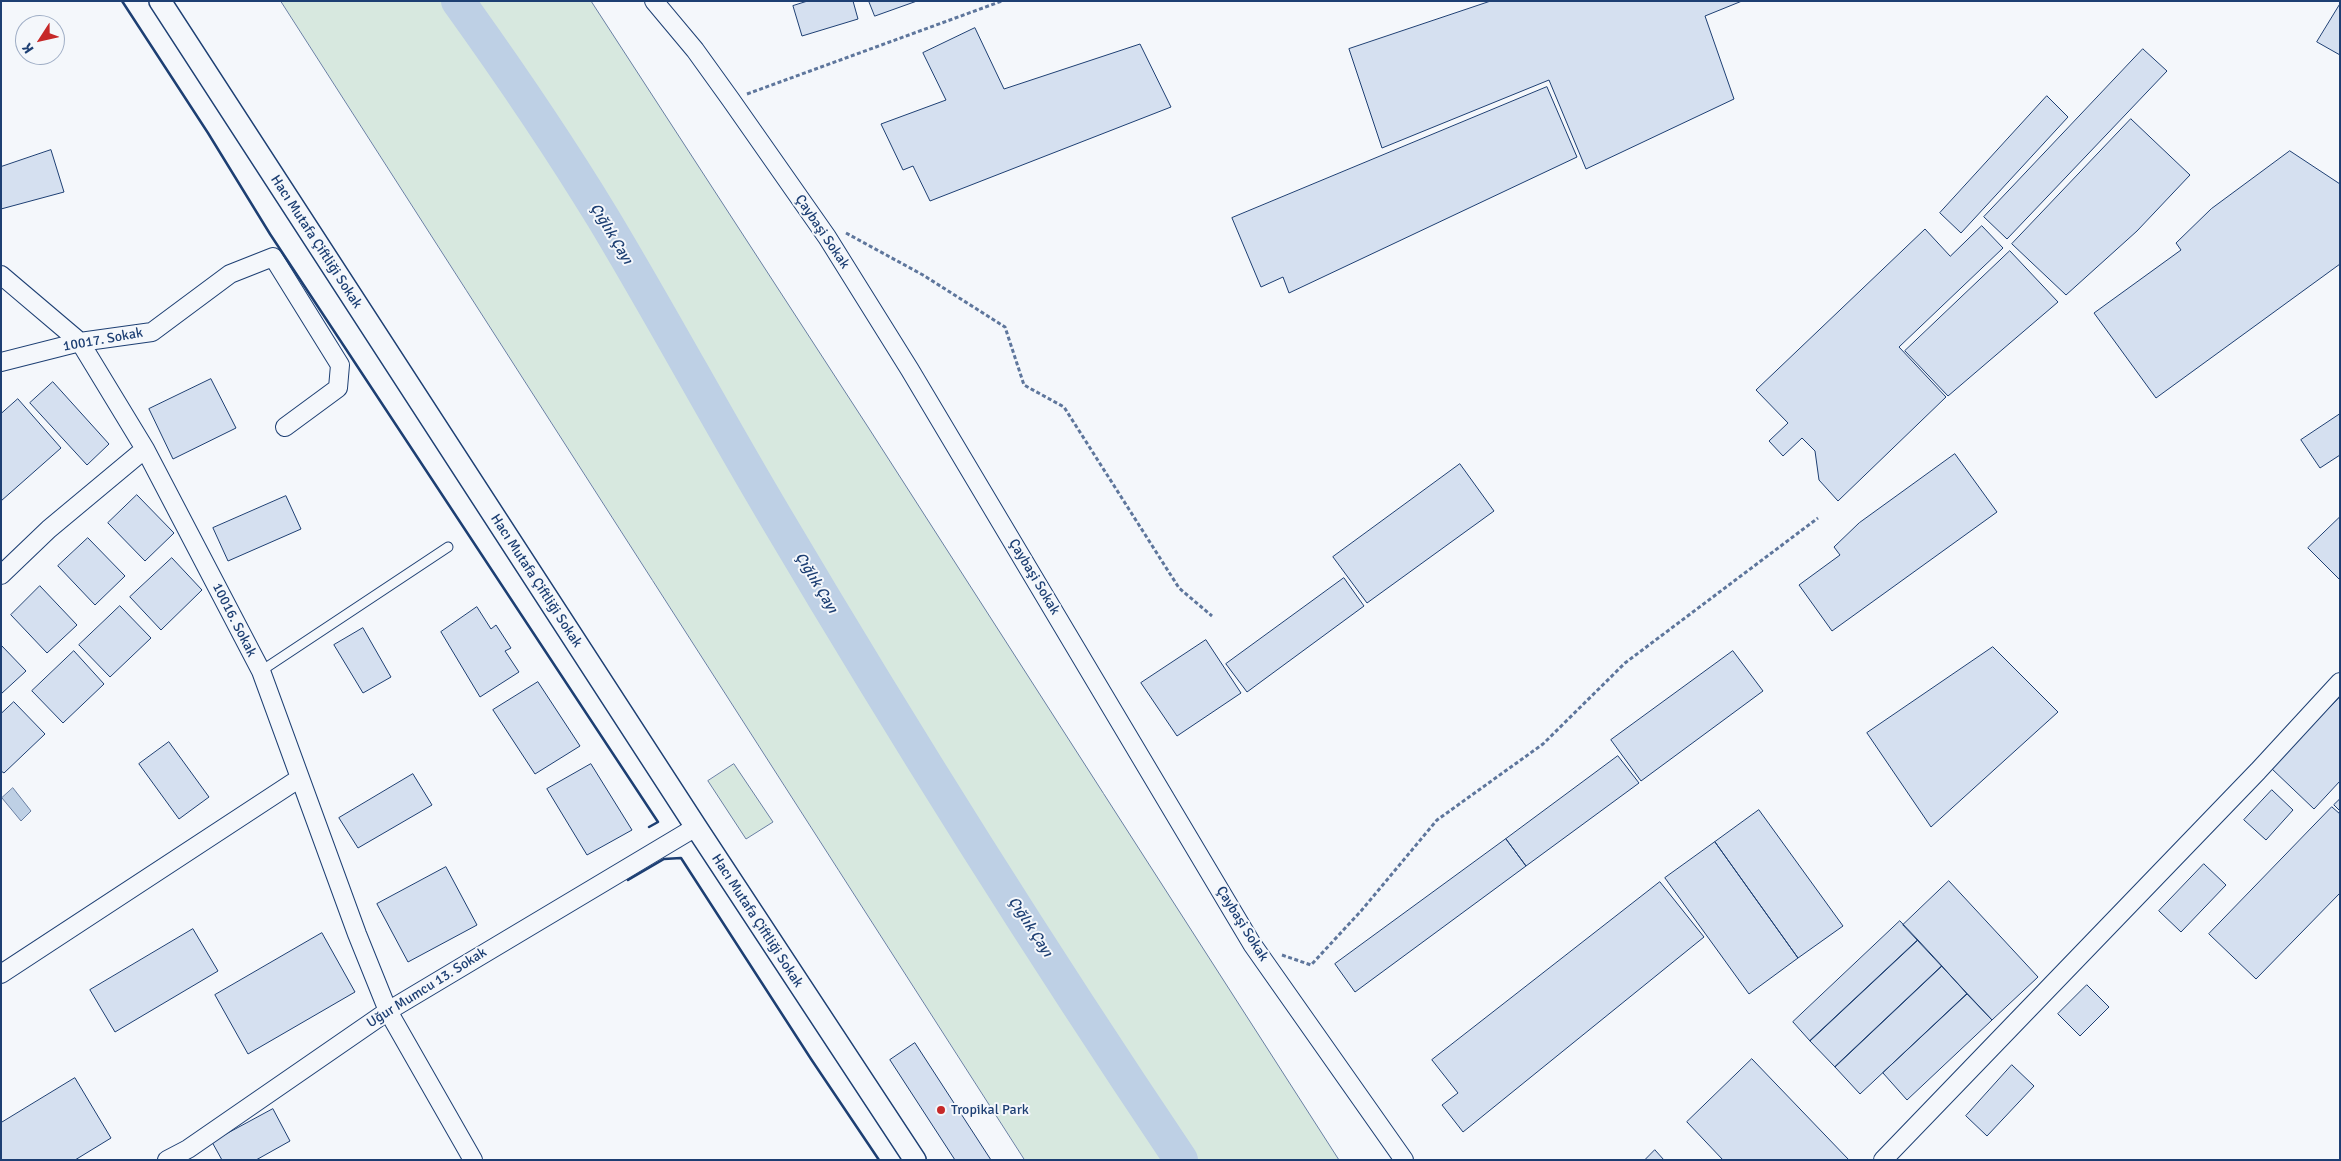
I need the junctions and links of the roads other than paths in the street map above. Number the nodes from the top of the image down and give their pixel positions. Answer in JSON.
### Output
{"nodes":[{"id":1,"x":160,"y":1,"type":"edge"},
{"id":2,"x":654,"y":1,"type":"edge"},
{"id":3,"x":1,"y":275,"type":"edge"},
{"id":4,"x":80,"y":342,"type":"junction"},
{"id":5,"x":1,"y":362,"type":"edge"},
{"id":6,"x":285,"y":428,"type":"dead end"},
{"id":7,"x":145,"y":449,"type":"junction"},
{"id":8,"x":448,"y":547,"type":"dead end"},
{"id":9,"x":1,"y":575,"type":"edge"},
{"id":10,"x":260,"y":671,"type":"junction"},
{"id":11,"x":2340,"y":682,"type":"edge"},
{"id":12,"x":300,"y":778,"type":"junction"},
{"id":13,"x":696,"y":827,"type":"junction"},
{"id":14,"x":1,"y":974,"type":"edge"},
{"id":15,"x":388,"y":1011,"type":"junction"},
{"id":16,"x":167,"y":1160,"type":"edge"},
{"id":17,"x":473,"y":1160,"type":"edge"},
{"id":18,"x":915,"y":1160,"type":"edge"},
{"id":19,"x":1404,"y":1160,"type":"edge"},
{"id":20,"x":1883,"y":1160,"type":"edge"}],
"edges":[{"from":1,"to":13,"type":"street","name":"Hacı Mutafa Çiftliği Sokak"},
{"from":2,"to":19,"type":"street","name":"Çaybaşi Sokak"},
{"from":3,"to":4,"type":"street","name":"10016. Sokak"},
{"from":4,"to":5,"type":"street","name":"10017. Sokak"},
{"from":4,"to":6,"type":"street","name":"10017. Sokak"},
{"from":4,"to":7,"type":"street","name":"10016. Sokak"},
{"from":7,"to":9,"type":"street"},
{"from":7,"to":10,"type":"street","name":"10016. Sokak"},
{"from":8,"to":10,"type":"lane"},
{"from":10,"to":12,"type":"street","name":"10016. Sokak"},
{"from":11,"to":20,"type":"street"},
{"from":12,"to":14,"type":"street"},
{"from":12,"to":15,"type":"street","name":"10016. Sokak"},
{"from":13,"to":15,"type":"street","name":"Uğur Mumcu 13. Sokak"},
{"from":13,"to":18,"type":"street","name":"Hacı Mutafa Çiftliği Sokak"},
{"from":15,"to":16,"type":"street","name":"Uğur Mumcu 13. Sokak"},
{"from":15,"to":17,"type":"street","name":"10016. Sokak"}]}
